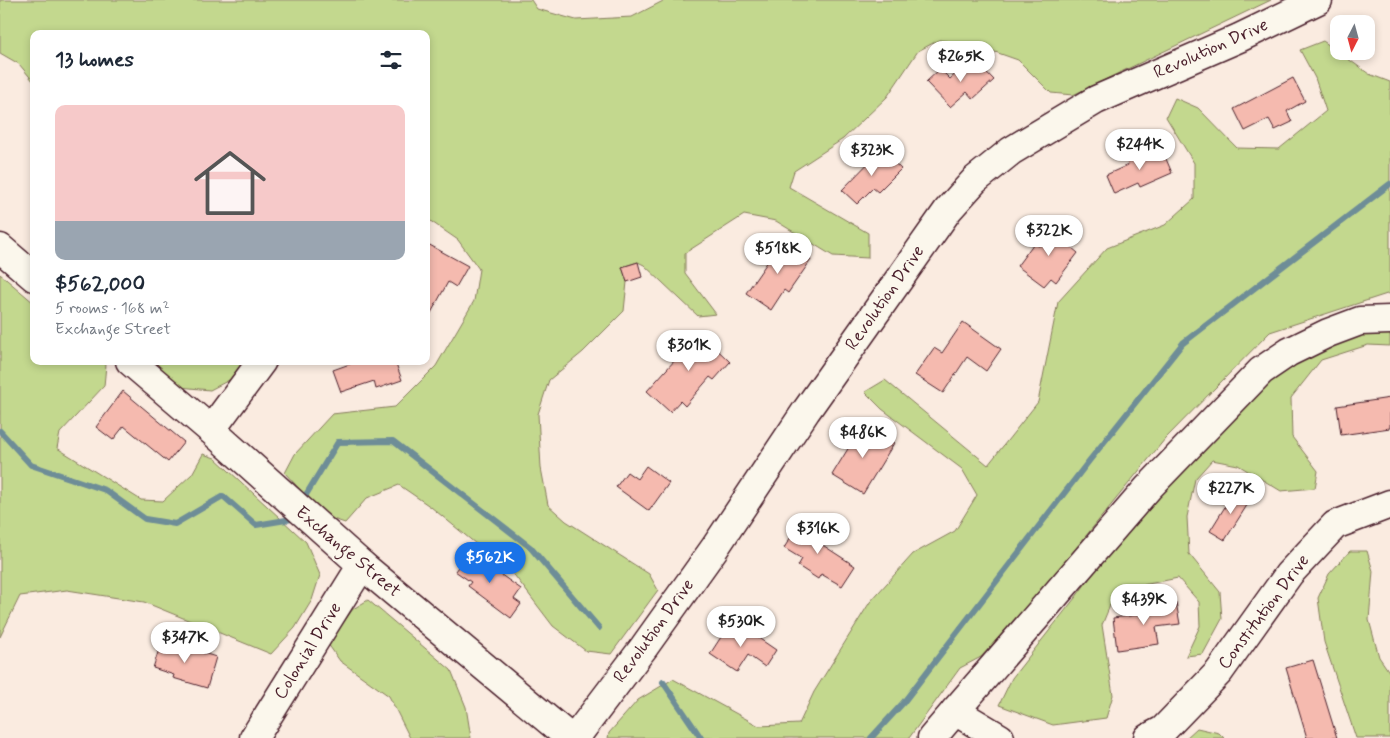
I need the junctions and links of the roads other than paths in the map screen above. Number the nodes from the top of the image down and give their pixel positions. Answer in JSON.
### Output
{"nodes":[{"id":1,"x":1318,"y":0,"type":"edge"},
{"id":2,"x":0,"y":248,"type":"edge"},
{"id":3,"x":30,"y":274,"type":"edge"},
{"id":4,"x":1390,"y":320,"type":"edge"},
{"id":5,"x":135,"y":365,"type":"edge"},
{"id":6,"x":259,"y":365,"type":"edge"},
{"id":7,"x":211,"y":430,"type":"junction"},
{"id":8,"x":1390,"y":504,"type":"edge"},
{"id":9,"x":362,"y":565,"type":"junction"},
{"id":10,"x":954,"y":711,"type":"junction"},
{"id":11,"x":933,"y":737,"type":"edge"},
{"id":12,"x":254,"y":738,"type":"edge"},
{"id":13,"x":570,"y":738,"type":"edge"},
{"id":14,"x":575,"y":738,"type":"edge"},
{"id":15,"x":1000,"y":738,"type":"edge"},
{"id":16,"x":1148,"y":738,"type":"edge"}],
"edges":[{"from":1,"to":14,"type":"street","name":"Revolution Drive"},
{"from":2,"to":3,"type":"street"},
{"from":4,"to":10,"type":"street"},
{"from":5,"to":7,"type":"street","name":"Exchange Street"},
{"from":6,"to":7,"type":"street"},
{"from":7,"to":9,"type":"street","name":"Exchange Street"},
{"from":8,"to":16,"type":"street","name":"Constitution Drive"},
{"from":9,"to":12,"type":"street","name":"Colonial Drive"},
{"from":9,"to":13,"type":"street","name":"Exchange Street"},
{"from":10,"to":11,"type":"street"},
{"from":10,"to":15,"type":"street"}]}
